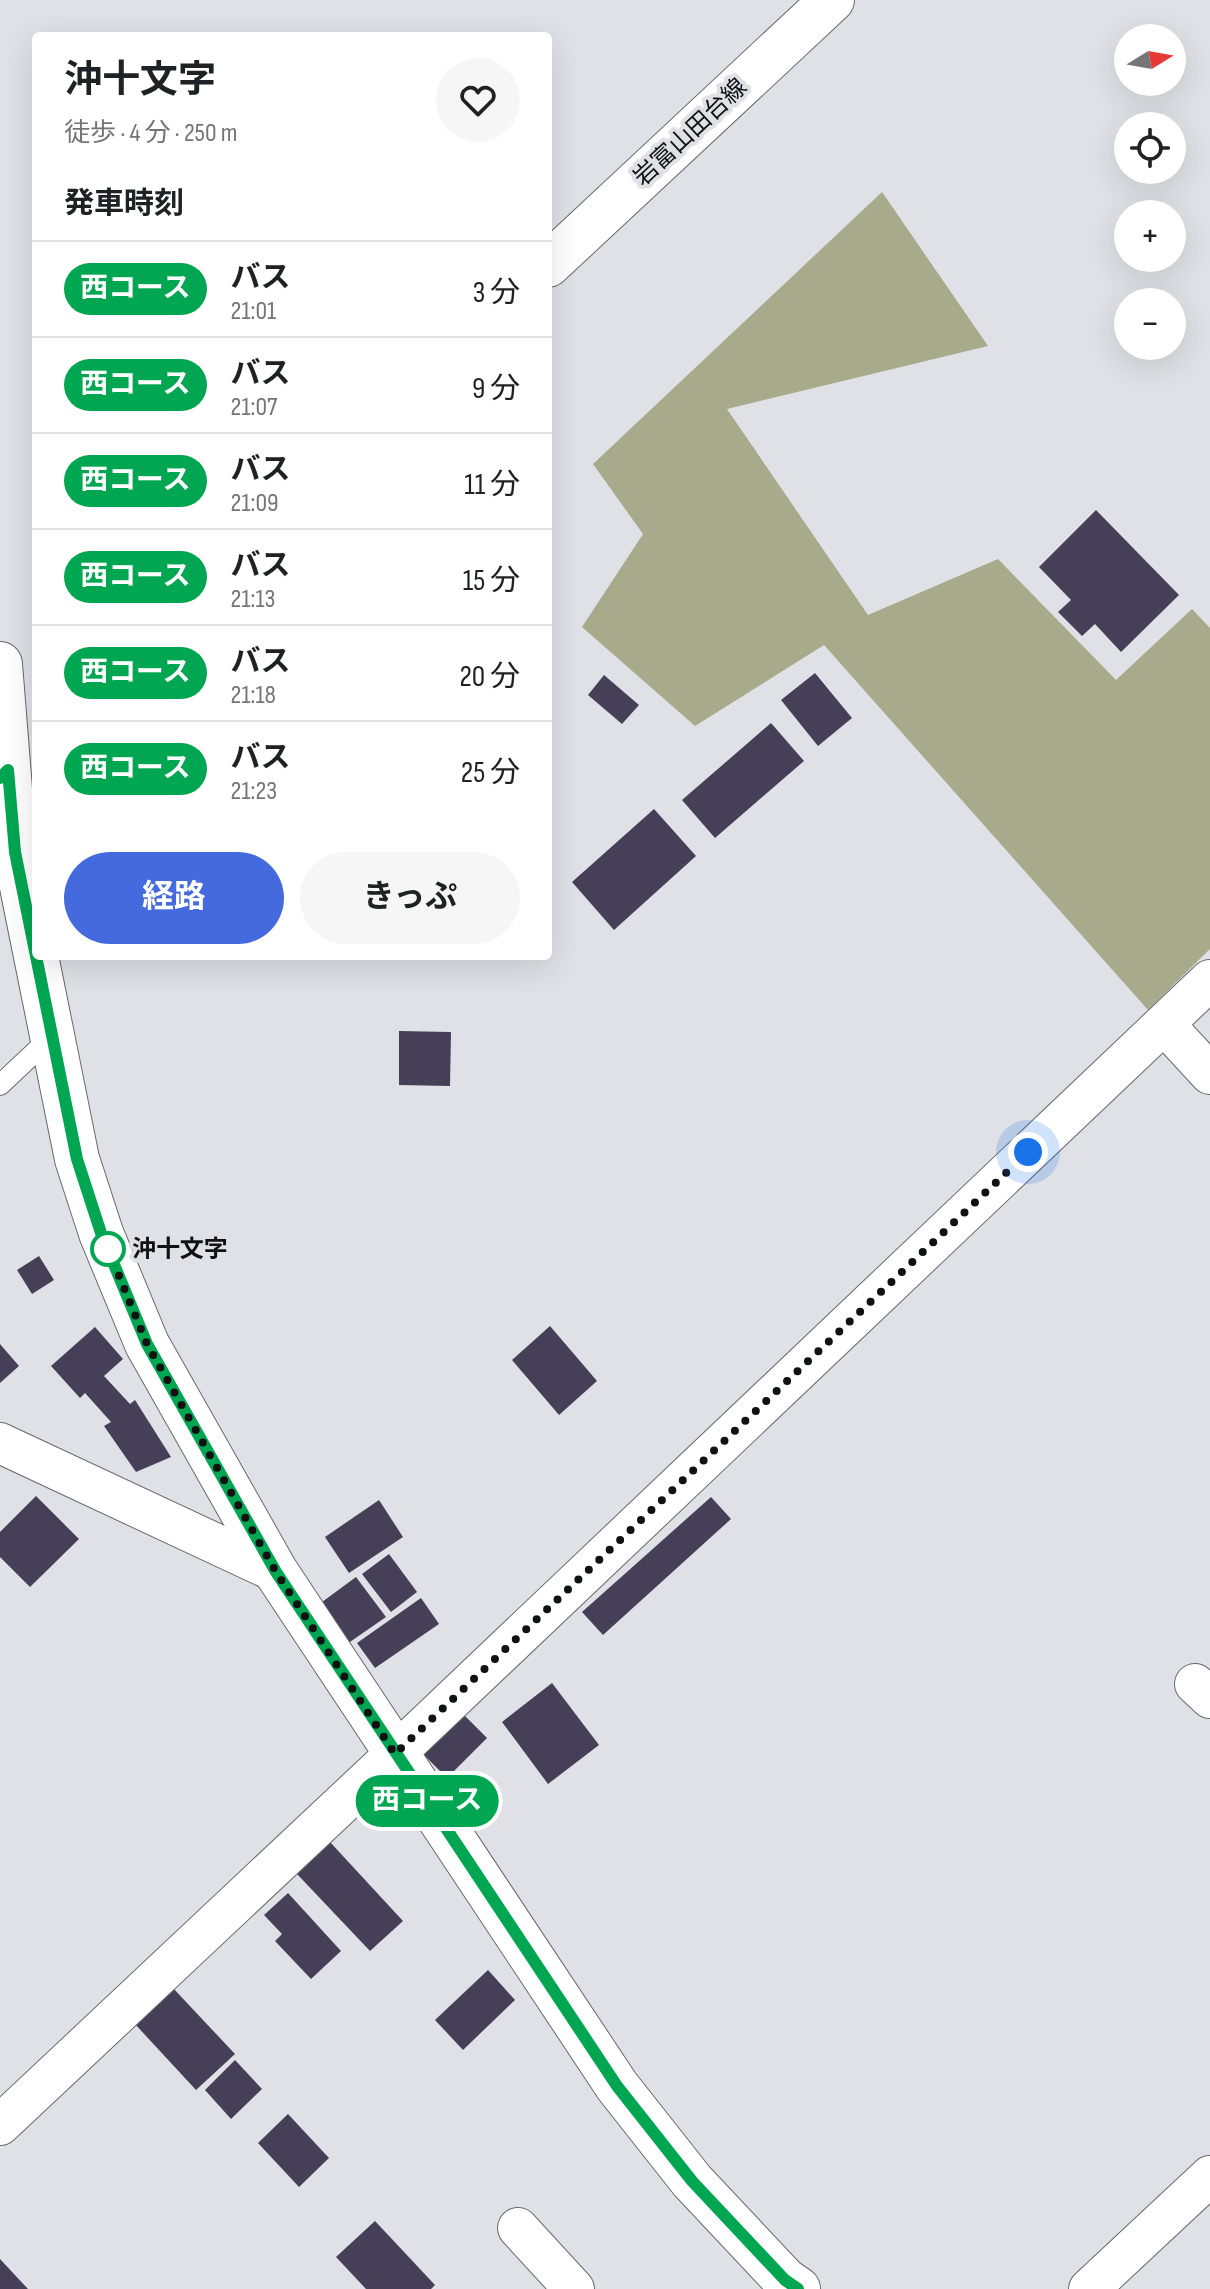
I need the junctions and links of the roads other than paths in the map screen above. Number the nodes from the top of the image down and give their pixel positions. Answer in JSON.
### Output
{"nodes":[{"id":1,"x":832,"y":0,"type":"edge"},
{"id":2,"x":552,"y":261,"type":"edge"},
{"id":3,"x":0,"y":664,"type":"edge"},
{"id":4,"x":15,"y":763,"type":"edge"},
{"id":5,"x":32,"y":937,"type":"edge"},
{"id":6,"x":37,"y":960,"type":"edge"},
{"id":7,"x":1210,"y":980,"type":"edge"},
{"id":8,"x":1164,"y":1024,"type":"junction"},
{"id":9,"x":52,"y":1036,"type":"junction"},
{"id":10,"x":1210,"y":1074,"type":"edge"},
{"id":11,"x":0,"y":1085,"type":"edge"},
{"id":12,"x":0,"y":1443,"type":"edge"},
{"id":13,"x":276,"y":1572,"type":"junction"},
{"id":14,"x":395,"y":1754,"type":"junction"},
{"id":15,"x":0,"y":2125,"type":"edge"},
{"id":16,"x":1210,"y":2176,"type":"edge"},
{"id":17,"x":518,"y":2228,"type":"dead end"},
{"id":18,"x":574,"y":2289,"type":"edge"},
{"id":19,"x":798,"y":2289,"type":"edge"},
{"id":20,"x":1089,"y":2289,"type":"edge"}],
"edges":[{"from":1,"to":2,"type":"street","name":"岩富山田台線"},
{"from":3,"to":4,"type":"street"},
{"from":4,"to":5,"type":"street"},
{"from":6,"to":9,"type":"street"},
{"from":7,"to":8,"type":"street"},
{"from":8,"to":10,"type":"street"},
{"from":8,"to":14,"type":"street"},
{"from":9,"to":11,"type":"lane"},
{"from":9,"to":13,"type":"street"},
{"from":12,"to":13,"type":"street"},
{"from":13,"to":14,"type":"street"},
{"from":14,"to":15,"type":"street"},
{"from":14,"to":19,"type":"street"},
{"from":16,"to":20,"type":"street"},
{"from":17,"to":18,"type":"street"}]}
